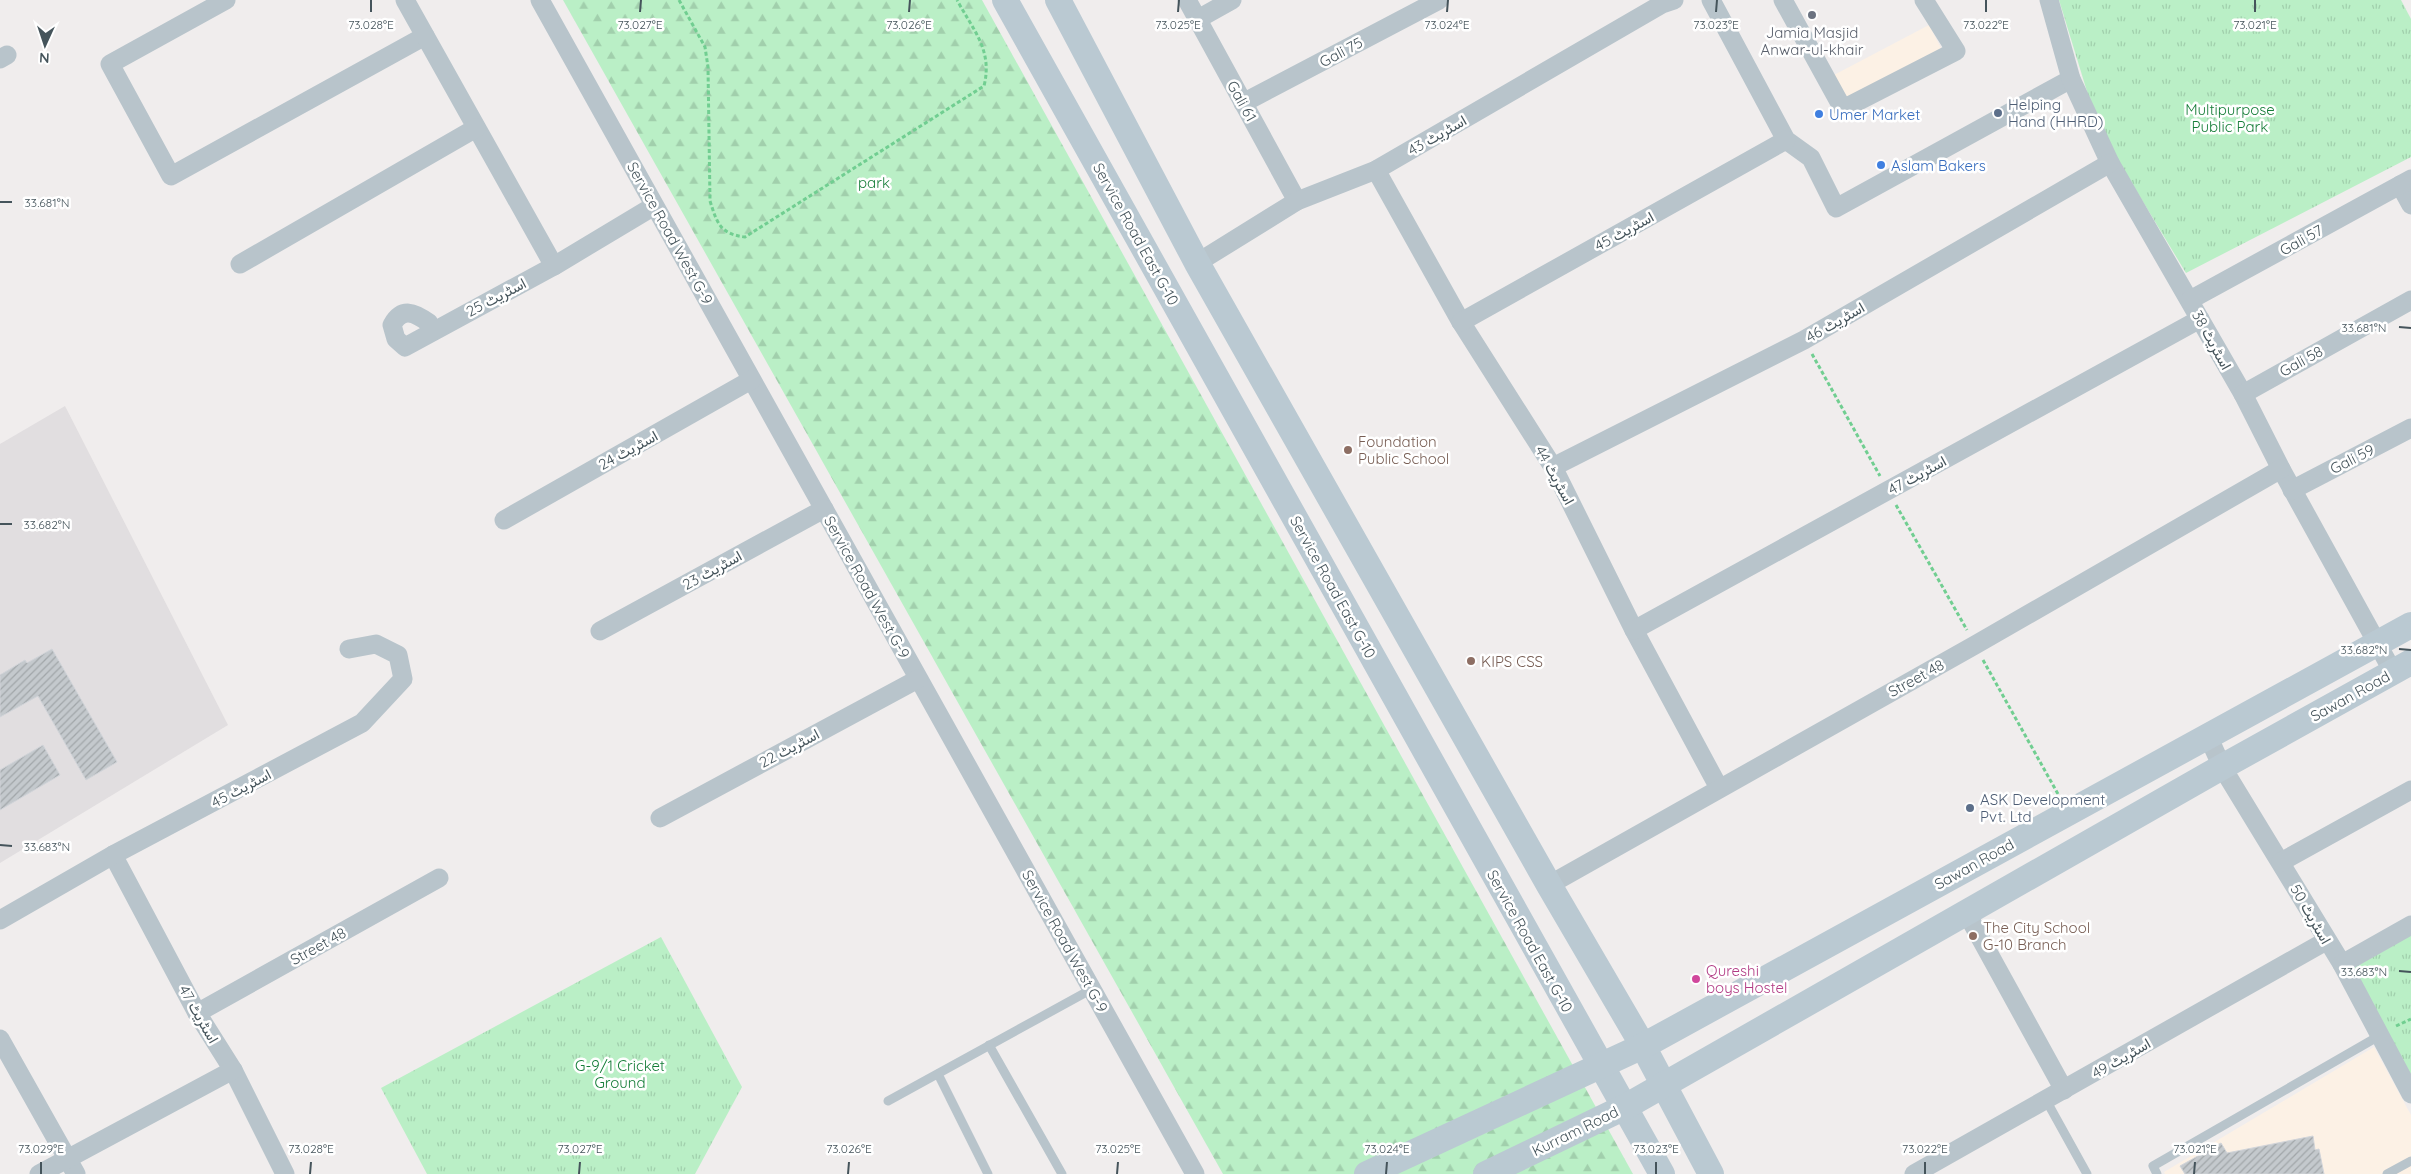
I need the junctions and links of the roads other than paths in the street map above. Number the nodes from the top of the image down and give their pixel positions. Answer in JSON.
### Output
{"nodes":[{"id":1,"x":226,"y":0,"type":"edge"},
{"id":2,"x":405,"y":0,"type":"edge"},
{"id":3,"x":540,"y":0,"type":"edge"},
{"id":4,"x":1005,"y":0,"type":"edge"},
{"id":5,"x":1058,"y":0,"type":"edge"},
{"id":6,"x":1187,"y":0,"type":"edge"},
{"id":7,"x":1232,"y":0,"type":"edge"},
{"id":8,"x":1439,"y":0,"type":"edge"},
{"id":9,"x":1711,"y":0,"type":"edge"},
{"id":10,"x":1783,"y":0,"type":"edge"},
{"id":11,"x":1924,"y":0,"type":"edge"},
{"id":12,"x":2049,"y":0,"type":"edge"},
{"id":13,"x":1665,"y":2,"type":"edge"},
{"id":14,"x":1198,"y":19,"type":"junction"},
{"id":15,"x":425,"y":36,"type":"junction"},
{"id":16,"x":2071,"y":79,"type":"junction"},
{"id":17,"x":1243,"y":103,"type":"junction"},
{"id":18,"x":476,"y":128,"type":"junction"},
{"id":19,"x":1786,"y":140,"type":"junction"},
{"id":20,"x":2110,"y":164,"type":"junction"},
{"id":21,"x":1376,"y":170,"type":"junction"},
{"id":22,"x":2406,"y":182,"type":"edge"},
{"id":23,"x":1298,"y":201,"type":"junction"},
{"id":24,"x":2411,"y":205,"type":"edge"},
{"id":25,"x":654,"y":206,"type":"junction"},
{"id":26,"x":1197,"y":263,"type":"junction"},
{"id":27,"x":240,"y":264,"type":"dead end"},
{"id":28,"x":554,"y":266,"type":"junction"},
{"id":29,"x":2190,"y":300,"type":"junction"},
{"id":30,"x":2411,"y":300,"type":"edge"},
{"id":31,"x":2200,"y":319,"type":"junction"},
{"id":32,"x":1461,"y":322,"type":"junction"},
{"id":33,"x":431,"y":330,"type":"dead end"},
{"id":34,"x":752,"y":380,"type":"junction"},
{"id":35,"x":2243,"y":394,"type":"junction"},
{"id":36,"x":2411,"y":428,"type":"edge"},
{"id":37,"x":1553,"y":466,"type":"junction"},
{"id":38,"x":2281,"y":469,"type":"junction"},
{"id":39,"x":2292,"y":490,"type":"junction"},
{"id":40,"x":824,"y":509,"type":"junction"},
{"id":41,"x":504,"y":520,"type":"dead end"},
{"id":42,"x":2411,"y":624,"type":"edge"},
{"id":43,"x":1634,"y":630,"type":"junction"},
{"id":44,"x":600,"y":631,"type":"dead end"},
{"id":45,"x":2376,"y":642,"type":"junction"},
{"id":46,"x":349,"y":649,"type":"dead end"},
{"id":47,"x":2402,"y":668,"type":"edge"},
{"id":48,"x":918,"y":679,"type":"junction"},
{"id":49,"x":2208,"y":736,"type":"junction"},
{"id":50,"x":2222,"y":767,"type":"junction"},
{"id":51,"x":1719,"y":788,"type":"junction"},
{"id":52,"x":2411,"y":790,"type":"edge"},
{"id":53,"x":660,"y":818,"type":"dead end"},
{"id":54,"x":113,"y":855,"type":"junction"},
{"id":55,"x":2281,"y":862,"type":"junction"},
{"id":56,"x":439,"y":878,"type":"dead end"},
{"id":57,"x":1548,"y":885,"type":"junction"},
{"id":58,"x":1966,"y":912,"type":"junction"},
{"id":59,"x":0,"y":920,"type":"edge"},
{"id":60,"x":2411,"y":926,"type":"edge"},
{"id":61,"x":2326,"y":941,"type":"junction"},
{"id":62,"x":2342,"y":964,"type":"junction"},
{"id":63,"x":1092,"y":989,"type":"junction"},
{"id":64,"x":197,"y":1013,"type":"junction"},
{"id":65,"x":2387,"y":1031,"type":"junction"},
{"id":66,"x":0,"y":1039,"type":"edge"},
{"id":67,"x":990,"y":1046,"type":"junction"},
{"id":68,"x":1643,"y":1046,"type":"junction"},
{"id":69,"x":1600,"y":1066,"type":"junction"},
{"id":70,"x":233,"y":1070,"type":"junction"},
{"id":71,"x":938,"y":1074,"type":"junction"},
{"id":72,"x":1662,"y":1086,"type":"junction"},
{"id":73,"x":2064,"y":1090,"type":"junction"},
{"id":74,"x":2411,"y":1094,"type":"edge"},
{"id":75,"x":2046,"y":1100,"type":"junction"},
{"id":76,"x":888,"y":1101,"type":"dead end"},
{"id":77,"x":1625,"y":1107,"type":"junction"},
{"id":78,"x":2411,"y":1161,"type":"edge"},
{"id":79,"x":71,"y":1166,"type":"edge"},
{"id":80,"x":39,"y":1174,"type":"edge"},
{"id":81,"x":285,"y":1174,"type":"edge"},
{"id":82,"x":988,"y":1174,"type":"edge"},
{"id":83,"x":1062,"y":1174,"type":"edge"},
{"id":84,"x":1195,"y":1174,"type":"edge"},
{"id":85,"x":1366,"y":1174,"type":"edge"},
{"id":86,"x":1486,"y":1174,"type":"edge"},
{"id":87,"x":1662,"y":1174,"type":"edge"},
{"id":88,"x":1711,"y":1174,"type":"edge"},
{"id":89,"x":1914,"y":1174,"type":"edge"},
{"id":90,"x":2087,"y":1174,"type":"edge"},
{"id":91,"x":2157,"y":1174,"type":"edge"},
{"id":92,"x":2387,"y":1174,"type":"edge"}],
"edges":[{"from":1,"to":15,"type":"street"},
{"from":2,"to":15,"type":"street"},
{"from":3,"to":25,"type":"street","name":"Service Road West G-9"},
{"from":4,"to":69,"type":"main road","name":"Service Road East G-10"},
{"from":5,"to":26,"type":"main road"},
{"from":6,"to":14,"type":"street","name":"Gali 61"},
{"from":7,"to":14,"type":"street"},
{"from":8,"to":17,"type":"street","name":"Gali 75"},
{"from":9,"to":19,"type":"street"},
{"from":10,"to":11,"type":"street"},
{"from":12,"to":16,"type":"street","name":"اسٹریٹ 38"},
{"from":13,"to":21,"type":"street","name":"اسٹریٹ 43"},
{"from":14,"to":17,"type":"street","name":"Gali 61"},
{"from":15,"to":18,"type":"street"},
{"from":16,"to":19,"type":"street"},
{"from":16,"to":20,"type":"street","name":"اسٹریٹ 38"},
{"from":17,"to":23,"type":"street","name":"Gali 61"},
{"from":18,"to":27,"type":"street"},
{"from":18,"to":28,"type":"street"},
{"from":19,"to":32,"type":"street","name":"اسٹریٹ 45"},
{"from":20,"to":29,"type":"street","name":"اسٹریٹ 38"},
{"from":20,"to":37,"type":"street","name":"اسٹریٹ 46"},
{"from":21,"to":23,"type":"street","name":"اسٹریٹ 43"},
{"from":21,"to":32,"type":"street","name":"اسٹریٹ 44"},
{"from":22,"to":24,"type":"street"},
{"from":22,"to":29,"type":"street","name":"Gali 57"},
{"from":23,"to":26,"type":"street","name":"اسٹریٹ 43"},
{"from":25,"to":28,"type":"street","name":"اسٹریٹ 25"},
{"from":25,"to":34,"type":"street","name":"Service Road West G-9"},
{"from":26,"to":57,"type":"main road"},
{"from":28,"to":33,"type":"street","name":"اسٹریٹ 25"},
{"from":29,"to":31,"type":"street","name":"اسٹریٹ 38"},
{"from":30,"to":35,"type":"street","name":"Gali 58"},
{"from":31,"to":35,"type":"street","name":"اسٹریٹ 38"},
{"from":31,"to":43,"type":"street","name":"اسٹریٹ 47"},
{"from":32,"to":37,"type":"street","name":"اسٹریٹ 44"},
{"from":34,"to":40,"type":"street","name":"Service Road West G-9"},
{"from":34,"to":41,"type":"street","name":"اسٹریٹ 24"},
{"from":35,"to":38,"type":"street","name":"اسٹریٹ 38"},
{"from":36,"to":39,"type":"street","name":"Gali 59"},
{"from":37,"to":43,"type":"street","name":"اسٹریٹ 44"},
{"from":38,"to":39,"type":"street","name":"اسٹریٹ 38"},
{"from":38,"to":51,"type":"street","name":"Street 48"},
{"from":39,"to":45,"type":"street","name":"اسٹریٹ 38"},
{"from":40,"to":44,"type":"street","name":"اسٹریٹ 23"},
{"from":40,"to":48,"type":"street","name":"Service Road West G-9"},
{"from":42,"to":45,"type":"main road","name":"Sawan Road"},
{"from":43,"to":51,"type":"street","name":"اسٹریٹ 44"},
{"from":45,"to":47,"type":"street","name":"اسٹریٹ 38"},
{"from":45,"to":49,"type":"main road","name":"Sawan Road"},
{"from":46,"to":54,"type":"street","name":"اسٹریٹ 45"},
{"from":47,"to":50,"type":"main road","name":"Sawan Road"},
{"from":48,"to":53,"type":"street","name":"اسٹریٹ 22"},
{"from":48,"to":63,"type":"street","name":"Service Road West G-9"},
{"from":49,"to":50,"type":"street","name":"اسٹریٹ 50"},
{"from":49,"to":68,"type":"main road","name":"Sawan Road"},
{"from":50,"to":55,"type":"street","name":"اسٹریٹ 50"},
{"from":50,"to":58,"type":"main road","name":"Sawan Road"},
{"from":51,"to":57,"type":"street","name":"Street 48"},
{"from":52,"to":55,"type":"street"},
{"from":54,"to":59,"type":"street","name":"اسٹریٹ 45"},
{"from":54,"to":64,"type":"street","name":"اسٹریٹ 47"},
{"from":55,"to":61,"type":"street","name":"اسٹریٹ 50"},
{"from":56,"to":64,"type":"street","name":"Street 48"},
{"from":57,"to":68,"type":"main road"},
{"from":58,"to":72,"type":"main road","name":"Sawan Road"},
{"from":58,"to":73,"type":"street"},
{"from":60,"to":62,"type":"street"},
{"from":61,"to":62,"type":"street","name":"اسٹریٹ 50"},
{"from":61,"to":73,"type":"street","name":"اسٹریٹ 49"},
{"from":62,"to":65,"type":"street","name":"اسٹریٹ 50"},
{"from":63,"to":67,"type":"lane"},
{"from":63,"to":84,"type":"street","name":"Service Road West G-9"},
{"from":64,"to":70,"type":"street","name":"اسٹریٹ 47"},
{"from":65,"to":74,"type":"street","name":"اسٹریٹ 50"},
{"from":65,"to":91,"type":"lane"},
{"from":66,"to":79,"type":"street"},
{"from":67,"to":71,"type":"lane"},
{"from":67,"to":83,"type":"lane"},
{"from":68,"to":69,"type":"main road","name":"Sawan Road"},
{"from":68,"to":72,"type":"main road"},
{"from":69,"to":77,"type":"main road","name":"Service Road East G-10"},
{"from":69,"to":85,"type":"main road","name":"Sawan Road"},
{"from":70,"to":79,"type":"street"},
{"from":70,"to":81,"type":"street","name":"اسٹریٹ 47"},
{"from":71,"to":76,"type":"lane"},
{"from":71,"to":82,"type":"lane"},
{"from":72,"to":77,"type":"main road","name":"Kurram Road"},
{"from":72,"to":88,"type":"main road"},
{"from":73,"to":75,"type":"street","name":"اسٹریٹ 49"},
{"from":75,"to":89,"type":"street","name":"اسٹریٹ 49"},
{"from":75,"to":90,"type":"lane"},
{"from":77,"to":86,"type":"main road","name":"Kurram Road"},
{"from":77,"to":87,"type":"main road","name":"Service Road East G-10"},
{"from":78,"to":92,"type":"lane"},
{"from":79,"to":80,"type":"street"}]}
